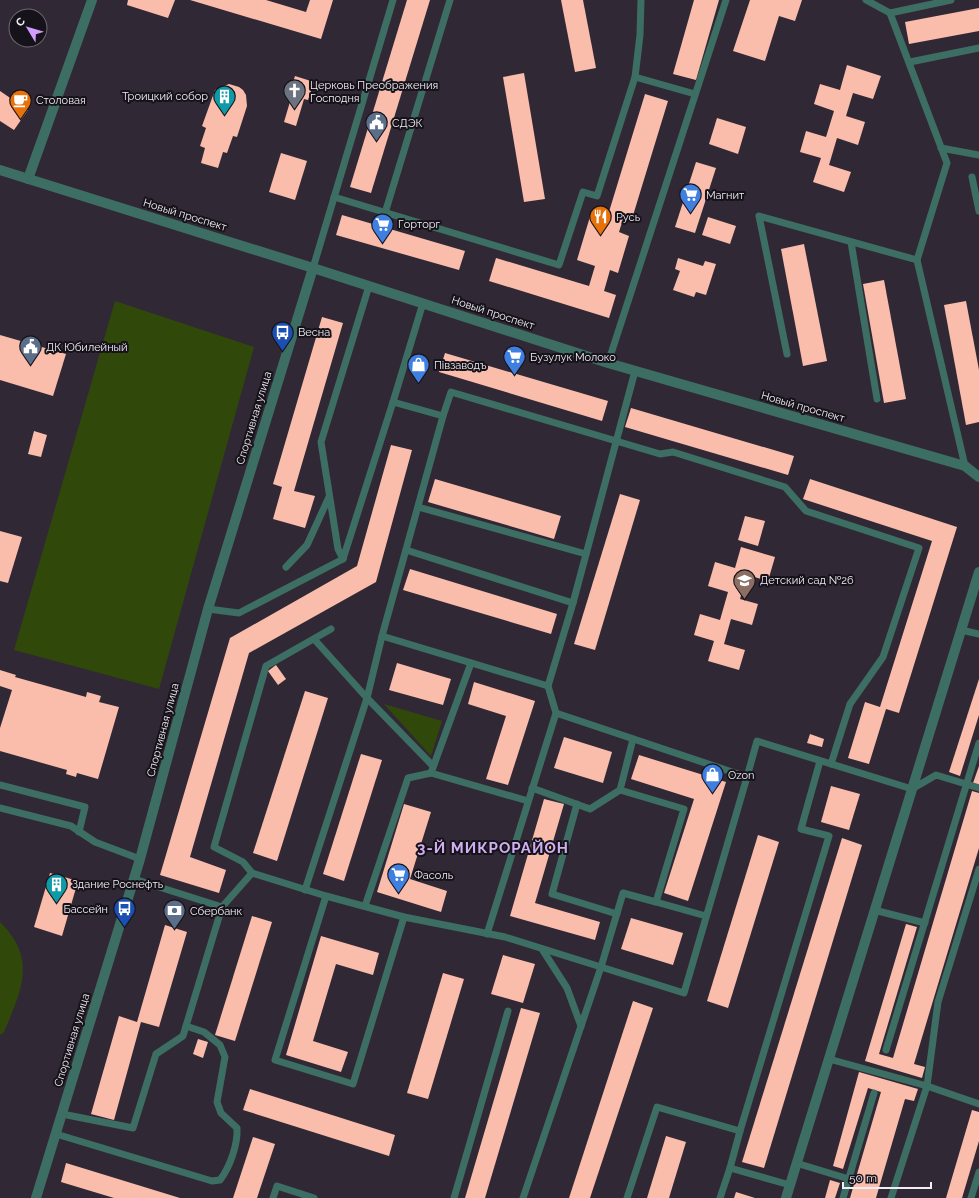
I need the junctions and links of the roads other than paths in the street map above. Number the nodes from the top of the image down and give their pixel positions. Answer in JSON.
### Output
{"nodes":[{"id":1,"x":92,"y":0,"type":"edge"},
{"id":2,"x":393,"y":0,"type":"edge"},
{"id":3,"x":450,"y":0,"type":"edge"},
{"id":4,"x":641,"y":0,"type":"edge"},
{"id":5,"x":726,"y":0,"type":"edge"},
{"id":6,"x":866,"y":0,"type":"edge"},
{"id":7,"x":951,"y":0,"type":"edge"},
{"id":8,"x":890,"y":13,"type":"junction"},
{"id":9,"x":979,"y":48,"type":"edge"},
{"id":10,"x":910,"y":62,"type":"junction"},
{"id":11,"x":635,"y":77,"type":"junction"},
{"id":12,"x":695,"y":94,"type":"junction"},
{"id":13,"x":941,"y":148,"type":"junction"},
{"id":14,"x":979,"y":154,"type":"edge"},
{"id":15,"x":0,"y":170,"type":"edge"},
{"id":16,"x":972,"y":177,"type":"dead end"},
{"id":17,"x":28,"y":179,"type":"junction"},
{"id":18,"x":334,"y":197,"type":"junction"},
{"id":19,"x":979,"y":211,"type":"edge"},
{"id":20,"x":385,"y":213,"type":"junction"},
{"id":21,"x":851,"y":242,"type":"junction"},
{"id":22,"x":917,"y":260,"type":"junction"},
{"id":23,"x":313,"y":268,"type":"junction"},
{"id":24,"x":369,"y":286,"type":"junction"},
{"id":25,"x":423,"y":303,"type":"junction"},
{"id":26,"x":787,"y":354,"type":"dead end"},
{"id":27,"x":608,"y":363,"type":"junction"},
{"id":28,"x":635,"y":371,"type":"junction"},
{"id":29,"x":876,"y":399,"type":"dead end"},
{"id":30,"x":393,"y":402,"type":"junction"},
{"id":31,"x":443,"y":416,"type":"junction"},
{"id":32,"x":616,"y":441,"type":"junction"},
{"id":33,"x":965,"y":466,"type":"junction"},
{"id":34,"x":979,"y":477,"type":"edge"},
{"id":35,"x":330,"y":497,"type":"junction"},
{"id":36,"x":418,"y":507,"type":"junction"},
{"id":37,"x":406,"y":550,"type":"junction"},
{"id":38,"x":586,"y":554,"type":"junction"},
{"id":39,"x":343,"y":559,"type":"junction"},
{"id":40,"x":286,"y":567,"type":"dead end"},
{"id":41,"x":979,"y":572,"type":"edge"},
{"id":42,"x":573,"y":603,"type":"junction"},
{"id":43,"x":208,"y":609,"type":"junction"},
{"id":44,"x":331,"y":629,"type":"dead end"},
{"id":45,"x":961,"y":630,"type":"junction"},
{"id":46,"x":979,"y":634,"type":"edge"},
{"id":47,"x":382,"y":636,"type":"junction"},
{"id":48,"x":314,"y":639,"type":"junction"},
{"id":49,"x":471,"y":663,"type":"junction"},
{"id":50,"x":548,"y":686,"type":"junction"},
{"id":51,"x":367,"y":698,"type":"junction"},
{"id":52,"x":556,"y":713,"type":"junction"},
{"id":53,"x":633,"y":739,"type":"junction"},
{"id":54,"x":979,"y":743,"type":"edge"},
{"id":55,"x":820,"y":761,"type":"junction"},
{"id":56,"x":831,"y":764,"type":"junction"},
{"id":57,"x":432,"y":769,"type":"junction"},
{"id":58,"x":747,"y":776,"type":"junction"},
{"id":59,"x":967,"y":784,"type":"junction"},
{"id":60,"x":0,"y":785,"type":"edge"},
{"id":61,"x":532,"y":788,"type":"junction"},
{"id":62,"x":912,"y":788,"type":"junction"},
{"id":63,"x":979,"y":788,"type":"edge"},
{"id":64,"x":620,"y":790,"type":"junction"},
{"id":65,"x":528,"y":801,"type":"junction"},
{"id":66,"x":577,"y":804,"type":"junction"},
{"id":67,"x":0,"y":808,"type":"edge"},
{"id":68,"x":79,"y":832,"type":"junction"},
{"id":69,"x":140,"y":859,"type":"junction"},
{"id":70,"x":979,"y":868,"type":"edge"},
{"id":71,"x":252,"y":873,"type":"junction"},
{"id":72,"x":134,"y":878,"type":"junction"},
{"id":73,"x":305,"y":890,"type":"junction"},
{"id":74,"x":326,"y":896,"type":"junction"},
{"id":75,"x":656,"y":902,"type":"junction"},
{"id":76,"x":365,"y":906,"type":"junction"},
{"id":77,"x":222,"y":907,"type":"junction"},
{"id":78,"x":874,"y":910,"type":"junction"},
{"id":79,"x":617,"y":914,"type":"junction"},
{"id":80,"x":706,"y":916,"type":"junction"},
{"id":81,"x":404,"y":917,"type":"junction"},
{"id":82,"x":924,"y":923,"type":"junction"},
{"id":83,"x":487,"y":934,"type":"junction"},
{"id":84,"x":542,"y":949,"type":"junction"},
{"id":85,"x":601,"y":967,"type":"junction"},
{"id":86,"x":508,"y":1011,"type":"dead end"},
{"id":87,"x":186,"y":1026,"type":"junction"},
{"id":88,"x":581,"y":1026,"type":"junction"},
{"id":89,"x":886,"y":1050,"type":"dead end"},
{"id":90,"x":829,"y":1059,"type":"junction"},
{"id":91,"x":926,"y":1086,"type":"junction"},
{"id":92,"x":874,"y":1093,"type":"dead end"},
{"id":93,"x":979,"y":1104,"type":"edge"},
{"id":94,"x":62,"y":1114,"type":"junction"},
{"id":95,"x":740,"y":1131,"type":"junction"},
{"id":96,"x":56,"y":1134,"type":"junction"},
{"id":97,"x":796,"y":1163,"type":"junction"},
{"id":98,"x":730,"y":1168,"type":"junction"},
{"id":99,"x":979,"y":1172,"type":"edge"},
{"id":100,"x":849,"y":1179,"type":"junction"},
{"id":101,"x":790,"y":1185,"type":"junction"},
{"id":102,"x":36,"y":1198,"type":"edge"},
{"id":103,"x":273,"y":1198,"type":"edge"},
{"id":104,"x":314,"y":1198,"type":"edge"},
{"id":105,"x":454,"y":1198,"type":"edge"},
{"id":106,"x":523,"y":1198,"type":"edge"},
{"id":107,"x":627,"y":1198,"type":"edge"},
{"id":108,"x":720,"y":1198,"type":"edge"},
{"id":109,"x":786,"y":1198,"type":"edge"},
{"id":110,"x":843,"y":1198,"type":"edge"},
{"id":111,"x":891,"y":1198,"type":"edge"},
{"id":112,"x":971,"y":1198,"type":"edge"}],
"edges":[{"from":1,"to":17,"type":"street"},
{"from":2,"to":18,"type":"lane"},
{"from":3,"to":20,"type":"lane"},
{"from":4,"to":11,"type":"lane"},
{"from":5,"to":12,"type":"lane"},
{"from":6,"to":8,"type":"lane"},
{"from":7,"to":8,"type":"lane"},
{"from":8,"to":10,"type":"lane"},
{"from":9,"to":10,"type":"lane"},
{"from":10,"to":13,"type":"lane"},
{"from":11,"to":12,"type":"lane"},
{"from":11,"to":20,"type":"lane"},
{"from":12,"to":27,"type":"lane"},
{"from":13,"to":14,"type":"lane"},
{"from":13,"to":22,"type":"lane"},
{"from":15,"to":17,"type":"street","name":"Новый проспект"},
{"from":16,"to":19,"type":"lane"},
{"from":17,"to":23,"type":"street","name":"Новый проспект"},
{"from":18,"to":20,"type":"lane"},
{"from":18,"to":23,"type":"lane"},
{"from":21,"to":22,"type":"lane"},
{"from":21,"to":26,"type":"lane"},
{"from":21,"to":29,"type":"lane"},
{"from":22,"to":33,"type":"lane"},
{"from":23,"to":24,"type":"street","name":"Новый проспект"},
{"from":23,"to":43,"type":"street","name":"Спортивная улица"},
{"from":24,"to":25,"type":"street","name":"Новый проспект"},
{"from":24,"to":35,"type":"lane"},
{"from":25,"to":27,"type":"street","name":"Новый проспект"},
{"from":25,"to":30,"type":"lane"},
{"from":27,"to":28,"type":"street","name":"Новый проспект"},
{"from":28,"to":32,"type":"lane"},
{"from":28,"to":33,"type":"street","name":"Новый проспект"},
{"from":30,"to":31,"type":"lane"},
{"from":30,"to":39,"type":"lane"},
{"from":31,"to":32,"type":"lane"},
{"from":31,"to":36,"type":"lane"},
{"from":32,"to":38,"type":"lane"},
{"from":32,"to":56,"type":"lane"},
{"from":33,"to":34,"type":"street","name":"Новый проспект"},
{"from":35,"to":39,"type":"lane"},
{"from":35,"to":40,"type":"lane"},
{"from":36,"to":37,"type":"lane"},
{"from":36,"to":38,"type":"lane"},
{"from":37,"to":42,"type":"lane"},
{"from":37,"to":47,"type":"lane"},
{"from":38,"to":42,"type":"lane"},
{"from":39,"to":43,"type":"lane"},
{"from":41,"to":45,"type":"street"},
{"from":42,"to":50,"type":"lane"},
{"from":43,"to":69,"type":"street","name":"Спортивная улица"},
{"from":44,"to":48,"type":"lane"},
{"from":45,"to":46,"type":"lane"},
{"from":45,"to":62,"type":"street"},
{"from":47,"to":49,"type":"lane"},
{"from":47,"to":51,"type":"lane"},
{"from":48,"to":51,"type":"lane"},
{"from":48,"to":71,"type":"lane"},
{"from":49,"to":50,"type":"lane"},
{"from":49,"to":57,"type":"lane"},
{"from":50,"to":52,"type":"lane"},
{"from":51,"to":57,"type":"lane"},
{"from":51,"to":73,"type":"lane"},
{"from":52,"to":53,"type":"lane"},
{"from":52,"to":61,"type":"lane"},
{"from":53,"to":58,"type":"lane"},
{"from":53,"to":64,"type":"lane"},
{"from":54,"to":59,"type":"lane"},
{"from":55,"to":56,"type":"lane"},
{"from":55,"to":58,"type":"lane"},
{"from":55,"to":95,"type":"lane"},
{"from":56,"to":62,"type":"lane"},
{"from":57,"to":65,"type":"lane"},
{"from":57,"to":76,"type":"lane"},
{"from":58,"to":80,"type":"lane"},
{"from":59,"to":62,"type":"lane"},
{"from":59,"to":63,"type":"lane"},
{"from":59,"to":82,"type":"lane"},
{"from":60,"to":68,"type":"lane"},
{"from":61,"to":65,"type":"lane"},
{"from":61,"to":66,"type":"lane"},
{"from":62,"to":78,"type":"street"},
{"from":64,"to":66,"type":"lane"},
{"from":64,"to":75,"type":"lane"},
{"from":65,"to":83,"type":"lane"},
{"from":66,"to":79,"type":"lane"},
{"from":67,"to":68,"type":"lane"},
{"from":68,"to":69,"type":"lane"},
{"from":69,"to":72,"type":"street","name":"Спортивная улица"},
{"from":70,"to":91,"type":"lane"},
{"from":71,"to":73,"type":"lane"},
{"from":71,"to":77,"type":"lane"},
{"from":72,"to":77,"type":"lane"},
{"from":72,"to":94,"type":"street","name":"Спортивная улица"},
{"from":73,"to":74,"type":"lane"},
{"from":74,"to":76,"type":"lane"},
{"from":74,"to":81,"type":"lane"},
{"from":75,"to":79,"type":"lane"},
{"from":75,"to":80,"type":"lane"},
{"from":76,"to":81,"type":"lane"},
{"from":77,"to":87,"type":"lane"},
{"from":78,"to":82,"type":"lane"},
{"from":78,"to":90,"type":"street"},
{"from":79,"to":85,"type":"lane"},
{"from":80,"to":85,"type":"lane"},
{"from":81,"to":83,"type":"lane"},
{"from":82,"to":89,"type":"lane"},
{"from":83,"to":84,"type":"lane"},
{"from":84,"to":85,"type":"lane"},
{"from":84,"to":88,"type":"lane"},
{"from":85,"to":88,"type":"lane"},
{"from":86,"to":105,"type":"lane"},
{"from":87,"to":94,"type":"lane"},
{"from":87,"to":96,"type":"lane"},
{"from":88,"to":106,"type":"lane"},
{"from":90,"to":91,"type":"lane"},
{"from":90,"to":97,"type":"street"},
{"from":91,"to":93,"type":"lane"},
{"from":91,"to":111,"type":"lane"},
{"from":92,"to":100,"type":"lane"},
{"from":94,"to":96,"type":"street","name":"Спортивная улица"},
{"from":95,"to":98,"type":"lane"},
{"from":95,"to":107,"type":"lane"},
{"from":96,"to":102,"type":"street","name":"Спортивная улица"},
{"from":97,"to":100,"type":"lane"},
{"from":97,"to":101,"type":"street"},
{"from":98,"to":101,"type":"lane"},
{"from":98,"to":108,"type":"lane"},
{"from":99,"to":112,"type":"lane"},
{"from":100,"to":110,"type":"lane"},
{"from":101,"to":109,"type":"street"},
{"from":103,"to":104,"type":"lane"}]}
